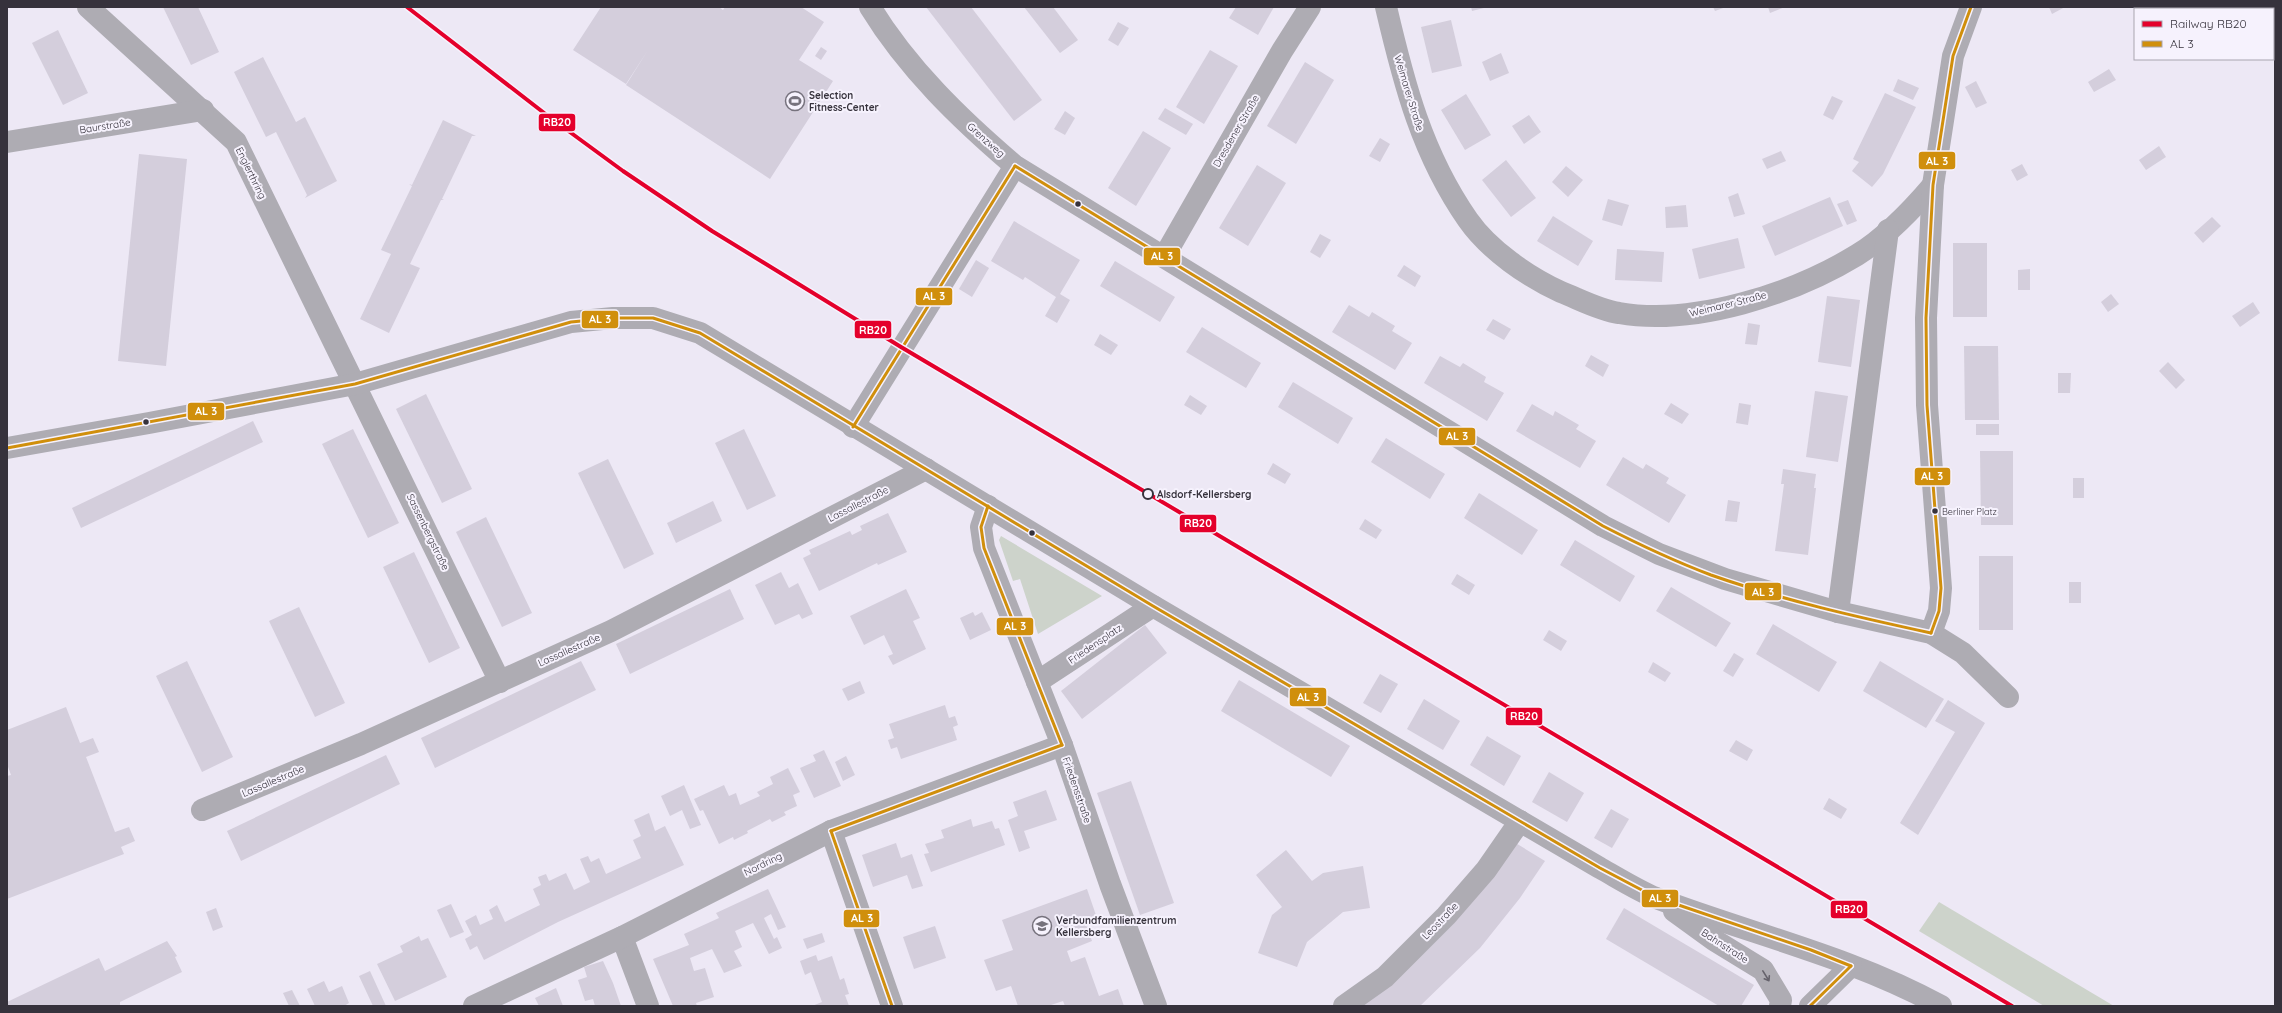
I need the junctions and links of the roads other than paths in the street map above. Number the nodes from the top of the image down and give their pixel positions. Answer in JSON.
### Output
{"nodes":[{"id":1,"x":88,"y":7,"type":"edge"},
{"id":2,"x":870,"y":7,"type":"edge"},
{"id":3,"x":1310,"y":7,"type":"edge"},
{"id":4,"x":1386,"y":7,"type":"edge"},
{"id":5,"x":1970,"y":7,"type":"edge"},
{"id":6,"x":203,"y":110,"type":"junction"},
{"id":7,"x":7,"y":142,"type":"edge"},
{"id":8,"x":1014,"y":166,"type":"junction"},
{"id":9,"x":1932,"y":185,"type":"junction"},
{"id":10,"x":1888,"y":230,"type":"junction"},
{"id":11,"x":1164,"y":257,"type":"junction"},
{"id":12,"x":355,"y":384,"type":"junction"},
{"id":13,"x":853,"y":427,"type":"junction"},
{"id":14,"x":7,"y":448,"type":"edge"},
{"id":15,"x":926,"y":469,"type":"junction"},
{"id":16,"x":988,"y":506,"type":"junction"},
{"id":17,"x":1153,"y":606,"type":"junction"},
{"id":18,"x":1838,"y":612,"type":"junction"},
{"id":19,"x":1931,"y":634,"type":"junction"},
{"id":20,"x":500,"y":682,"type":"junction"},
{"id":21,"x":1037,"y":682,"type":"junction"},
{"id":22,"x":2008,"y":697,"type":"dead end"},
{"id":23,"x":1062,"y":745,"type":"junction"},
{"id":24,"x":202,"y":810,"type":"dead end"},
{"id":25,"x":1520,"y":821,"type":"junction"},
{"id":26,"x":831,"y":831,"type":"junction"},
{"id":27,"x":1655,"y":897,"type":"junction"},
{"id":28,"x":622,"y":937,"type":"junction"},
{"id":29,"x":1851,"y":966,"type":"junction"},
{"id":30,"x":498,"y":1001,"type":"edge"},
{"id":31,"x":474,"y":1006,"type":"edge"},
{"id":32,"x":648,"y":1006,"type":"edge"},
{"id":33,"x":892,"y":1006,"type":"edge"},
{"id":34,"x":1156,"y":1006,"type":"edge"},
{"id":35,"x":1344,"y":1006,"type":"edge"},
{"id":36,"x":1780,"y":1006,"type":"edge"},
{"id":37,"x":1810,"y":1006,"type":"edge"},
{"id":38,"x":1941,"y":1006,"type":"edge"}],
"edges":[{"from":1,"to":6,"type":"street","name":"Englerthring"},
{"from":2,"to":8,"type":"street","name":"Grenzweg"},
{"from":3,"to":11,"type":"street","name":"Dresdener Straße"},
{"from":4,"to":10,"type":"street","name":"Weimarer Straße"},
{"from":5,"to":9,"type":"street","name":"Weimarer Straße"},
{"from":6,"to":7,"type":"street","name":"Baurstraße"},
{"from":6,"to":12,"type":"street","name":"Englerthring"},
{"from":8,"to":11,"type":"street","name":"Grenzweg"},
{"from":8,"to":13,"type":"street"},
{"from":9,"to":10,"type":"street","name":"Weimarer Straße"},
{"from":9,"to":19,"type":"street"},
{"from":10,"to":18,"type":"street"},
{"from":11,"to":18,"type":"street","name":"Grenzweg"},
{"from":12,"to":13,"type":"street","name":"Bahnstraße"},
{"from":12,"to":14,"type":"street","name":"Bahnstraße"},
{"from":12,"to":20,"type":"street","name":"Sassenbergstraße"},
{"from":13,"to":15,"type":"street","name":"Bahnstraße"},
{"from":15,"to":16,"type":"street","name":"Bahnstraße"},
{"from":15,"to":20,"type":"street","name":"Lassallestraße"},
{"from":16,"to":17,"type":"street","name":"Bahnstraße"},
{"from":16,"to":21,"type":"street","name":"Friedensstraße"},
{"from":17,"to":21,"type":"street","name":"Friedensplatz"},
{"from":17,"to":25,"type":"street","name":"Bahnstraße"},
{"from":18,"to":19,"type":"street","name":"Grenzweg"},
{"from":19,"to":22,"type":"street","name":"Grenzweg"},
{"from":20,"to":24,"type":"street","name":"Lassallestraße"},
{"from":21,"to":23,"type":"street","name":"Friedensstraße"},
{"from":23,"to":26,"type":"street","name":"Nordring"},
{"from":23,"to":34,"type":"street","name":"Friedensstraße"},
{"from":25,"to":27,"type":"street","name":"Bahnstraße"},
{"from":25,"to":35,"type":"street","name":"Leostraße"},
{"from":26,"to":28,"type":"street","name":"Nordring"},
{"from":26,"to":33,"type":"street"},
{"from":27,"to":29,"type":"street","name":"Bahnstraße"},
{"from":27,"to":36,"type":"street","name":"Bahnstraße","one_way":true},
{"from":28,"to":30,"type":"street","name":"Nordring"},
{"from":28,"to":32,"type":"street"},
{"from":29,"to":37,"type":"street"},
{"from":29,"to":38,"type":"street","name":"Bahnstraße"},
{"from":30,"to":31,"type":"street","name":"Nordring"}]}
